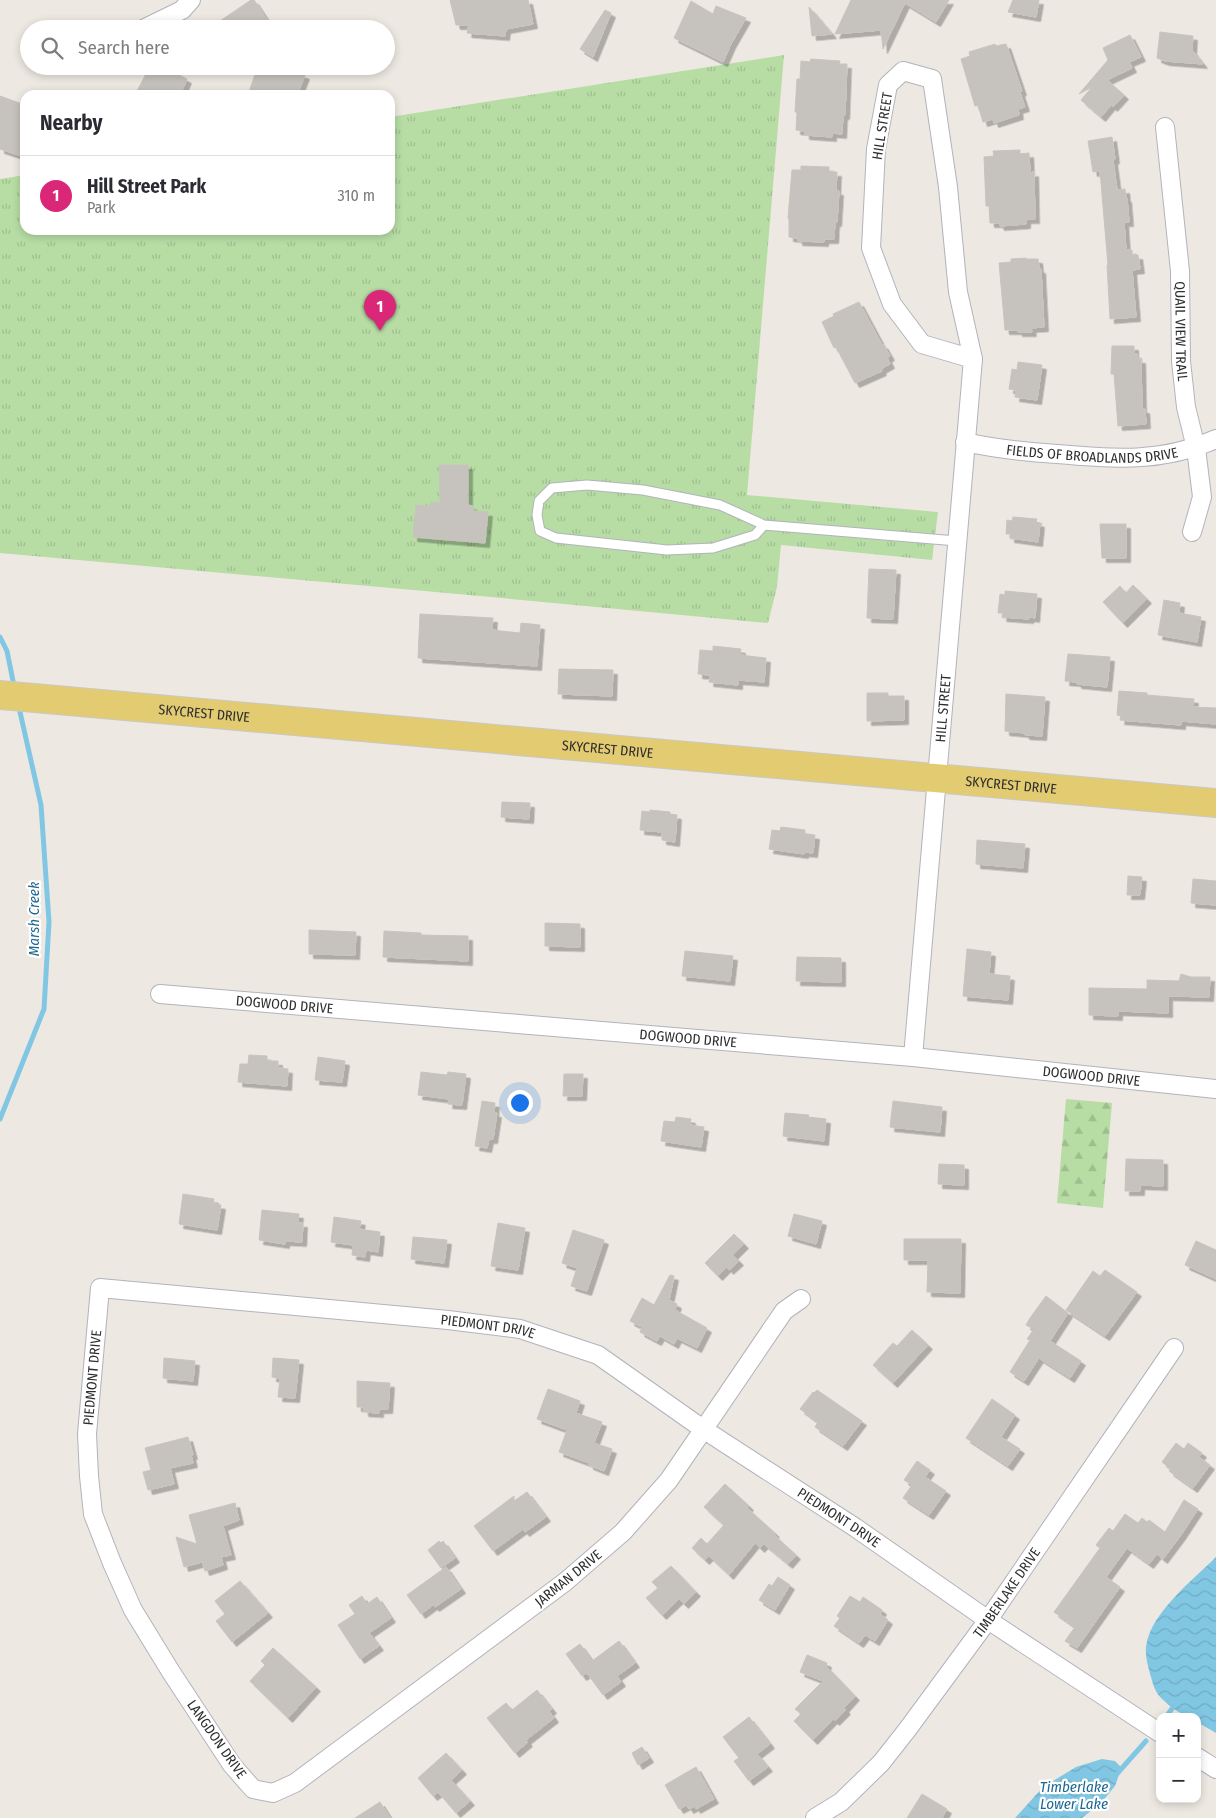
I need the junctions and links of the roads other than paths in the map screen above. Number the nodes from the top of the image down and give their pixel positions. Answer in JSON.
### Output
{"nodes":[{"id":1,"x":191,"y":0,"type":"edge"},
{"id":2,"x":161,"y":20,"type":"edge"},
{"id":3,"x":1165,"y":127,"type":"dead end"},
{"id":4,"x":973,"y":360,"type":"junction"},
{"id":5,"x":1216,"y":439,"type":"edge"},
{"id":6,"x":965,"y":442,"type":"junction"},
{"id":7,"x":1196,"y":448,"type":"junction"},
{"id":8,"x":764,"y":525,"type":"junction"},
{"id":9,"x":1192,"y":532,"type":"dead end"},
{"id":10,"x":957,"y":541,"type":"junction"},
{"id":11,"x":0,"y":695,"type":"edge"},
{"id":12,"x":936,"y":779,"type":"junction"},
{"id":13,"x":1216,"y":803,"type":"edge"},
{"id":14,"x":160,"y":994,"type":"dead end"},
{"id":15,"x":912,"y":1057,"type":"junction"},
{"id":16,"x":1216,"y":1089,"type":"edge"},
{"id":17,"x":800,"y":1300,"type":"dead end"},
{"id":18,"x":1174,"y":1348,"type":"dead end"},
{"id":19,"x":703,"y":1429,"type":"junction"},
{"id":20,"x":988,"y":1620,"type":"junction"},
{"id":21,"x":171,"y":1672,"type":"joint"},
{"id":22,"x":1156,"y":1730,"type":"edge"},
{"id":23,"x":1199,"y":1758,"type":"edge"},
{"id":24,"x":1216,"y":1769,"type":"edge"},
{"id":25,"x":273,"y":1793,"type":"joint"},
{"id":26,"x":816,"y":1818,"type":"edge"}],
"edges":[{"from":1,"to":2,"type":"street"},
{"from":3,"to":7,"type":"street","name":"QUAIL VIEW TRAIL"},
{"from":4,"to":4,"type":"street","name":"HILL STREET"},
{"from":4,"to":6,"type":"street","name":"HILL STREET"},
{"from":5,"to":7,"type":"street","name":"FIELDS OF BROADLANDS DRIVE"},
{"from":6,"to":7,"type":"street","name":"FIELDS OF BROADLANDS DRIVE"},
{"from":6,"to":10,"type":"street","name":"HILL STREET"},
{"from":7,"to":9,"type":"street","name":"QUAIL VIEW TRAIL"},
{"from":8,"to":8,"type":"lane"},
{"from":8,"to":10,"type":"lane"},
{"from":10,"to":12,"type":"street","name":"HILL STREET"},
{"from":11,"to":12,"type":"main road","name":"SKYCREST DRIVE"},
{"from":12,"to":13,"type":"main road","name":"SKYCREST DRIVE"},
{"from":12,"to":15,"type":"street","name":"HILL STREET"},
{"from":14,"to":15,"type":"street","name":"DOGWOOD DRIVE"},
{"from":15,"to":16,"type":"street","name":"DOGWOOD DRIVE"},
{"from":17,"to":19,"type":"street","name":"JARMAN DRIVE"},
{"from":18,"to":20,"type":"street","name":"TIMBERLAKE DRIVE"},
{"from":19,"to":20,"type":"street","name":"PIEDMONT DRIVE"},
{"from":19,"to":21,"type":"street","name":"PIEDMONT DRIVE"},
{"from":19,"to":25,"type":"street","name":"JARMAN DRIVE"},
{"from":20,"to":22,"type":"street","name":"PIEDMONT DRIVE"},
{"from":20,"to":26,"type":"street","name":"TIMBERLAKE DRIVE"},
{"from":21,"to":25,"type":"street","name":"LANGDON DRIVE"},
{"from":23,"to":24,"type":"street"}]}
